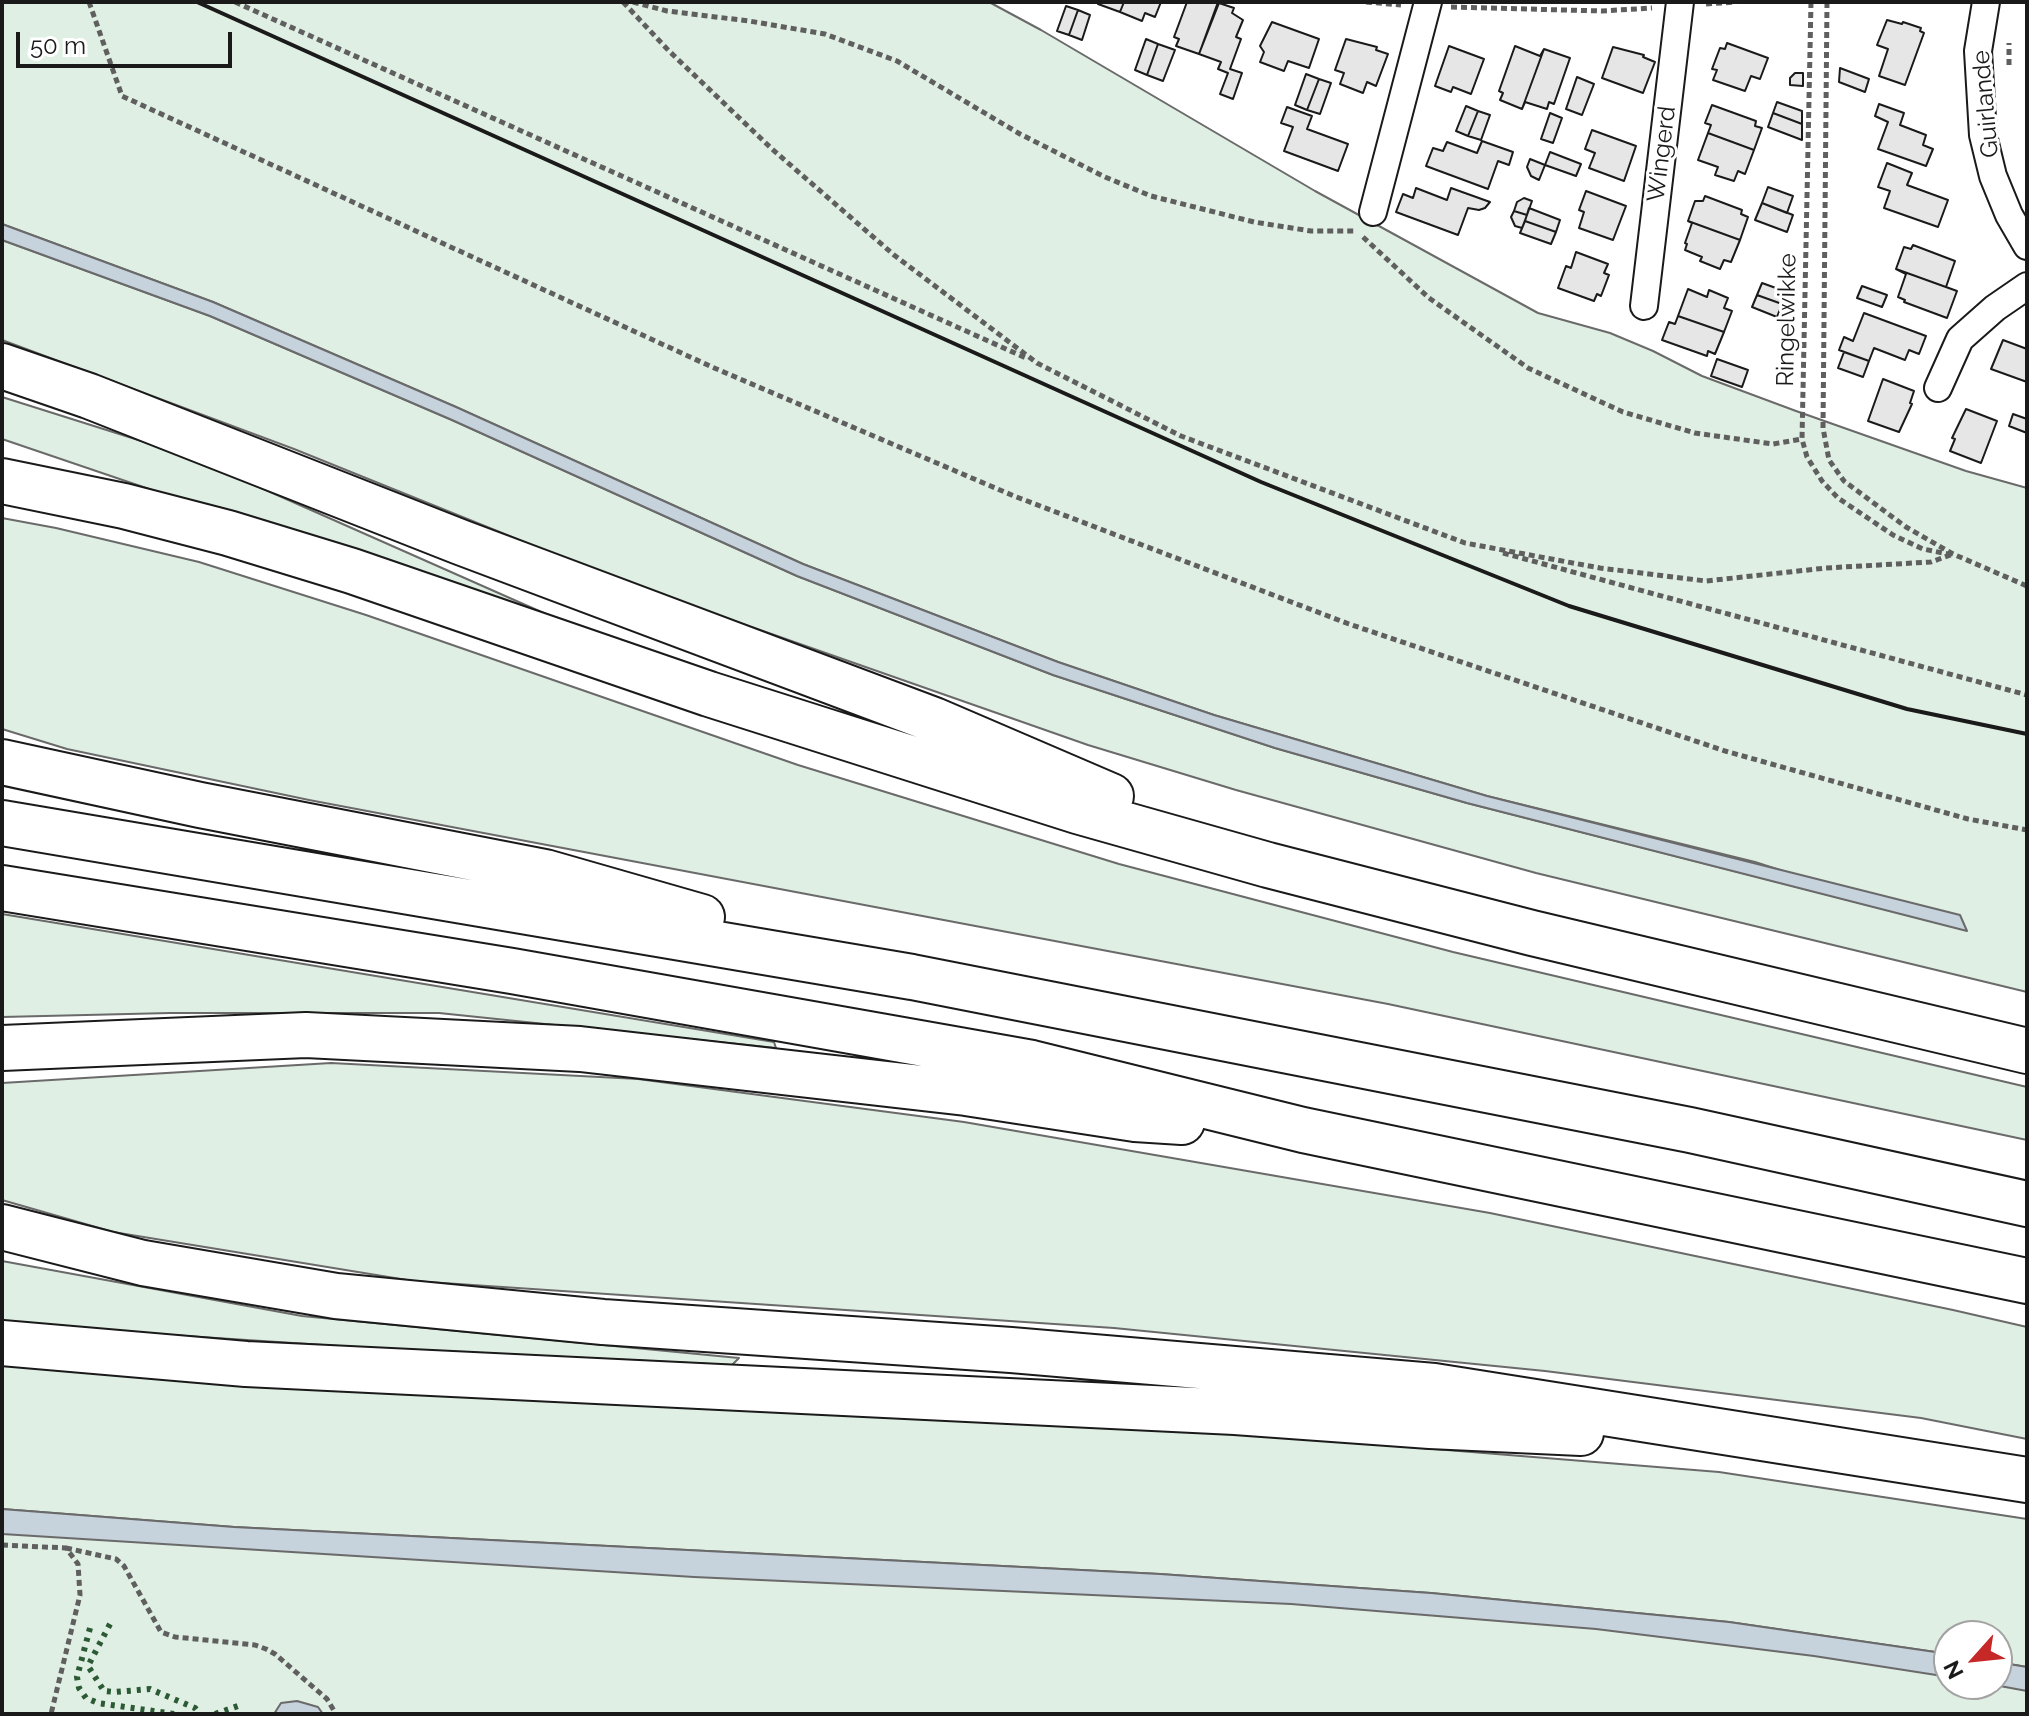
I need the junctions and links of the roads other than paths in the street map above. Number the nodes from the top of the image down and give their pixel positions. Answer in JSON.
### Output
{"nodes":[{"id":1,"x":1986,"y":2,"type":"edge"},
{"id":2,"x":1428,"y":4,"type":"edge"},
{"id":3,"x":1680,"y":4,"type":"edge"},
{"id":4,"x":1373,"y":212,"type":"dead end"},
{"id":5,"x":2027,"y":246,"type":"edge"},
{"id":6,"x":2027,"y":286,"type":"edge"},
{"id":7,"x":1644,"y":306,"type":"dead end"},
{"id":8,"x":2,"y":366,"type":"edge"},
{"id":9,"x":1938,"y":388,"type":"dead end"},
{"id":10,"x":2,"y":481,"type":"edge"},
{"id":11,"x":2,"y":762,"type":"edge"},
{"id":12,"x":2,"y":823,"type":"edge"},
{"id":13,"x":1268,"y":865,"type":"junction"},
{"id":14,"x":2,"y":888,"type":"edge"},
{"id":15,"x":912,"y":977,"type":"junction"},
{"id":16,"x":2,"y":1048,"type":"edge"},
{"id":17,"x":2027,"y":1051,"type":"edge"},
{"id":18,"x":1303,"y":1130,"type":"junction"},
{"id":19,"x":2027,"y":1204,"type":"edge"},
{"id":20,"x":2,"y":1227,"type":"edge"},
{"id":21,"x":2027,"y":1281,"type":"edge"},
{"id":22,"x":2,"y":1343,"type":"edge"},
{"id":23,"x":1801,"y":1444,"type":"junction"},
{"id":24,"x":2027,"y":1480,"type":"edge"}],
"edges":[{"from":1,"to":5,"type":"street","name":"Guirlande"},
{"from":2,"to":4,"type":"street"},
{"from":3,"to":7,"type":"street","name":"Wingerd"},
{"from":6,"to":9,"type":"street"},
{"from":8,"to":13,"type":"highway"},
{"from":10,"to":13,"type":"highway"},
{"from":11,"to":15,"type":"highway"},
{"from":12,"to":15,"type":"highway"},
{"from":13,"to":17,"type":"highway"},
{"from":14,"to":18,"type":"highway"},
{"from":15,"to":19,"type":"highway"},
{"from":16,"to":18,"type":"highway"},
{"from":18,"to":21,"type":"highway"},
{"from":20,"to":23,"type":"highway"},
{"from":22,"to":23,"type":"highway"},
{"from":23,"to":24,"type":"highway"}]}
